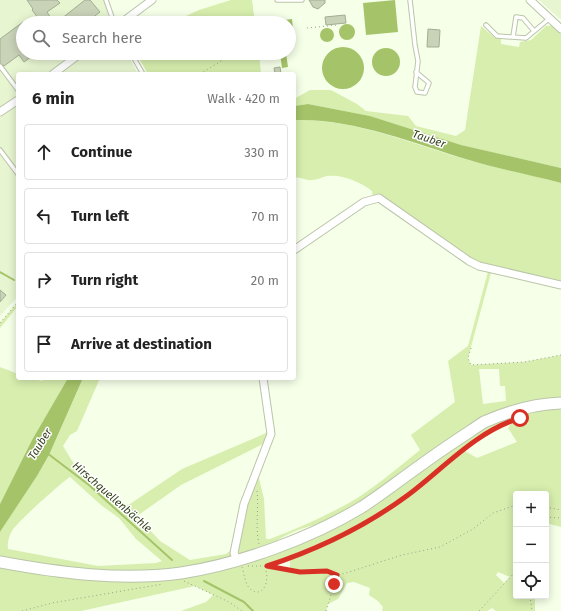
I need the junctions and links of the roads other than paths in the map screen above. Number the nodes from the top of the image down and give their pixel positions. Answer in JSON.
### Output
{"nodes":[{"id":1,"x":106,"y":0,"type":"edge"},
{"id":2,"x":152,"y":0,"type":"edge"},
{"id":3,"x":277,"y":0,"type":"edge"},
{"id":4,"x":302,"y":0,"type":"edge"},
{"id":5,"x":410,"y":0,"type":"edge"},
{"id":6,"x":530,"y":0,"type":"edge"},
{"id":7,"x":112,"y":16,"type":"edge"},
{"id":8,"x":130,"y":16,"type":"edge"},
{"id":9,"x":550,"y":18,"type":"junction"},
{"id":10,"x":486,"y":25,"type":"dead end"},
{"id":11,"x":561,"y":29,"type":"edge"},
{"id":12,"x":534,"y":31,"type":"junction"},
{"id":13,"x":513,"y":37,"type":"junction"},
{"id":14,"x":72,"y":60,"type":"edge"},
{"id":15,"x":134,"y":60,"type":"edge"},
{"id":16,"x":0,"y":66,"type":"edge"},
{"id":17,"x":56,"y":72,"type":"edge"},
{"id":18,"x":142,"y":72,"type":"edge"},
{"id":19,"x":416,"y":72,"type":"junction"},
{"id":20,"x":16,"y":87,"type":"edge"},
{"id":21,"x":16,"y":101,"type":"edge"},
{"id":22,"x":0,"y":112,"type":"edge"},
{"id":23,"x":0,"y":150,"type":"edge"},
{"id":24,"x":16,"y":171,"type":"edge"},
{"id":25,"x":296,"y":249,"type":"edge"},
{"id":26,"x":561,"y":285,"type":"edge"},
{"id":27,"x":263,"y":380,"type":"edge"},
{"id":28,"x":561,"y":403,"type":"edge"},
{"id":29,"x":0,"y":562,"type":"edge"},
{"id":30,"x":238,"y":565,"type":"junction"}],
"edges":[{"from":1,"to":7,"type":"lane"},
{"from":2,"to":8,"type":"street"},
{"from":3,"to":4,"type":"lane"},
{"from":5,"to":19,"type":"lane"},
{"from":6,"to":9,"type":"street"},
{"from":9,"to":11,"type":"street"},
{"from":9,"to":12,"type":"lane"},
{"from":10,"to":13,"type":"lane"},
{"from":12,"to":13,"type":"lane"},
{"from":12,"to":13,"type":"lane"},
{"from":14,"to":17,"type":"street"},
{"from":15,"to":18,"type":"lane"},
{"from":16,"to":20,"type":"lane"},
{"from":19,"to":19,"type":"lane"},
{"from":21,"to":22,"type":"street"},
{"from":23,"to":24,"type":"lane"},
{"from":25,"to":26,"type":"street"},
{"from":27,"to":30,"type":"street"},
{"from":28,"to":30,"type":"main road"},
{"from":29,"to":30,"type":"main road"}]}
